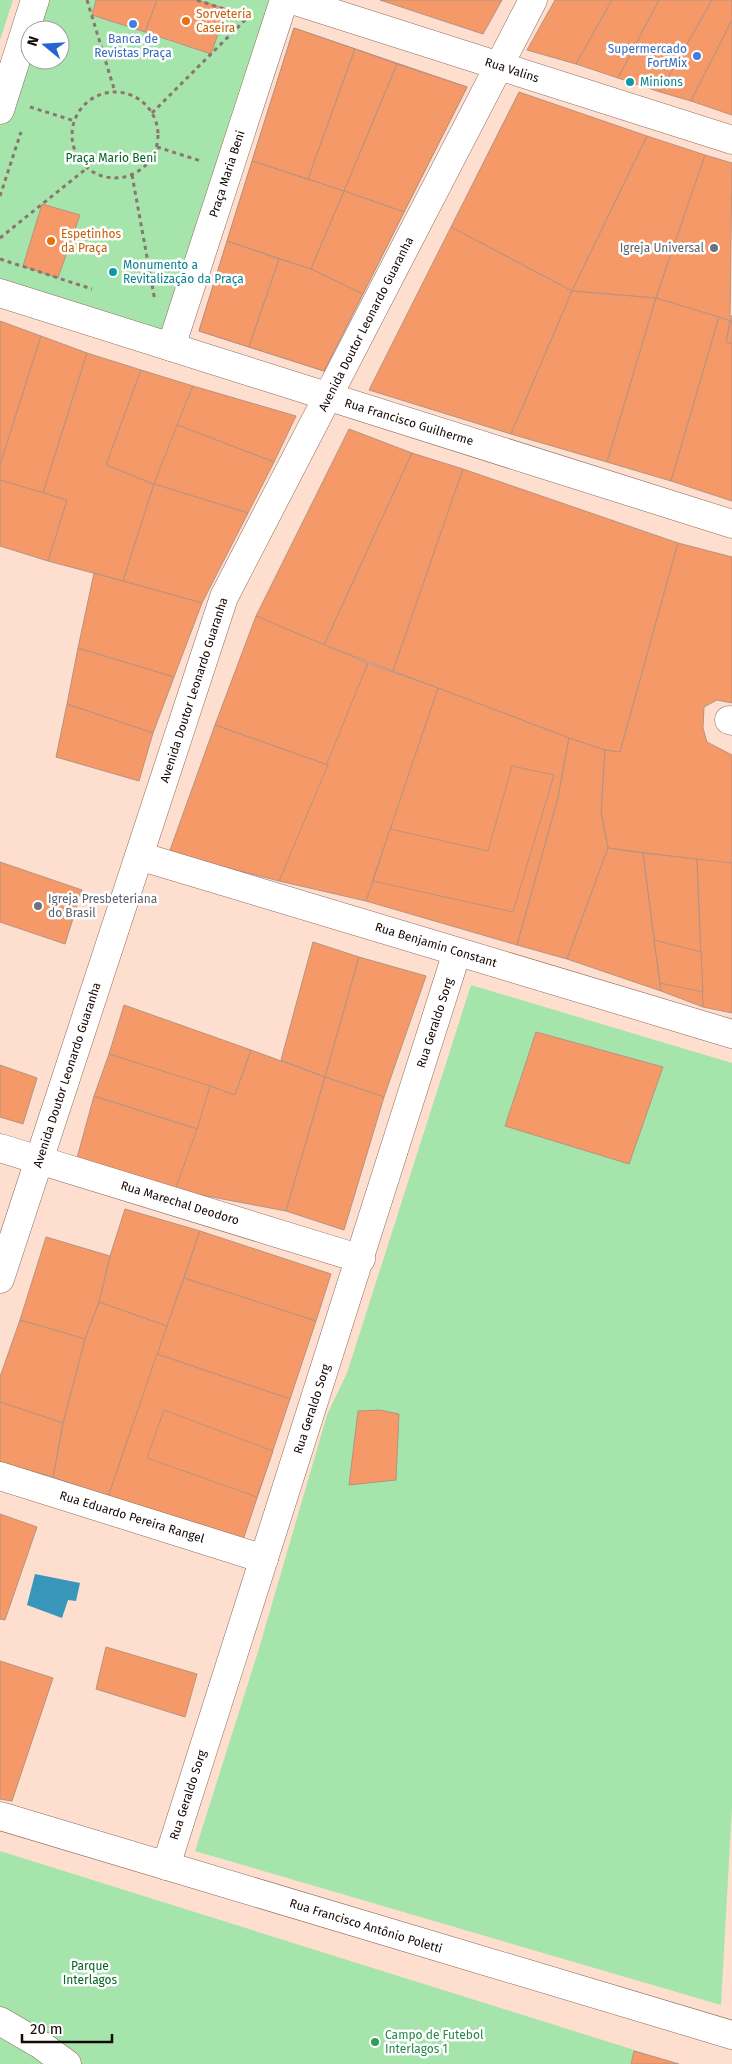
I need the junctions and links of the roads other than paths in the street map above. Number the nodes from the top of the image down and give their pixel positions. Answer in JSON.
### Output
{"nodes":[{"id":1,"x":35,"y":0,"type":"edge"},
{"id":2,"x":284,"y":0,"type":"edge"},
{"id":3,"x":292,"y":0,"type":"edge"},
{"id":4,"x":533,"y":0,"type":"edge"},
{"id":5,"x":499,"y":66,"type":"junction"},
{"id":6,"x":0,"y":110,"type":"edge"},
{"id":7,"x":732,"y":140,"type":"edge"},
{"id":8,"x":0,"y":293,"type":"edge"},
{"id":9,"x":171,"y":347,"type":"junction"},
{"id":10,"x":328,"y":397,"type":"junction"},
{"id":11,"x":732,"y":524,"type":"edge"},
{"id":12,"x":139,"y":856,"type":"junction"},
{"id":13,"x":458,"y":952,"type":"junction"},
{"id":14,"x":732,"y":1034,"type":"edge"},
{"id":15,"x":0,"y":1148,"type":"edge"},
{"id":16,"x":39,"y":1160,"type":"junction"},
{"id":17,"x":361,"y":1259,"type":"junction"},
{"id":18,"x":0,"y":1279,"type":"edge"},
{"id":19,"x":0,"y":1476,"type":"edge"},
{"id":20,"x":264,"y":1558,"type":"junction"},
{"id":21,"x":0,"y":1816,"type":"edge"},
{"id":22,"x":166,"y":1866,"type":"junction"},
{"id":23,"x":0,"y":2021,"type":"edge"},
{"id":24,"x":732,"y":2035,"type":"edge"},
{"id":25,"x":0,"y":2042,"type":"edge"},
{"id":26,"x":37,"y":2064,"type":"edge"},
{"id":27,"x":67,"y":2064,"type":"edge"}],
"edges":[{"from":1,"to":6,"type":"street"},
{"from":2,"to":9,"type":"street","name":"Praça Maria Beni"},
{"from":3,"to":5,"type":"street","name":"Rua Valins"},
{"from":4,"to":5,"type":"street","name":"Avenida Doutor Leonardo Guaranha"},
{"from":5,"to":7,"type":"street","name":"Rua Valins"},
{"from":5,"to":10,"type":"street","name":"Avenida Doutor Leonardo Guaranha"},
{"from":8,"to":9,"type":"street","name":"Rua Francisco Guilherme"},
{"from":9,"to":10,"type":"street","name":"Rua Francisco Guilherme"},
{"from":10,"to":11,"type":"street","name":"Rua Francisco Guilherme"},
{"from":10,"to":12,"type":"street","name":"Avenida Doutor Leonardo Guaranha"},
{"from":12,"to":13,"type":"street","name":"Rua Benjamin Constant"},
{"from":12,"to":16,"type":"street","name":"Avenida Doutor Leonardo Guaranha"},
{"from":13,"to":14,"type":"street","name":"Rua Benjamin Constant"},
{"from":13,"to":17,"type":"street","name":"Rua Geraldo Sorg"},
{"from":15,"to":16,"type":"street","name":"Rua Marechal Deodoro"},
{"from":16,"to":17,"type":"street","name":"Rua Marechal Deodoro"},
{"from":16,"to":18,"type":"street","name":"Avenida Doutor Leonardo Guaranha"},
{"from":17,"to":20,"type":"street","name":"Rua Geraldo Sorg"},
{"from":19,"to":20,"type":"street","name":"Rua Eduardo Pereira Rangel"},
{"from":20,"to":22,"type":"street","name":"Rua Geraldo Sorg"},
{"from":21,"to":22,"type":"street","name":"Rua Francisco Antônio Poletti"},
{"from":22,"to":24,"type":"street","name":"Rua Francisco Antônio Poletti"},
{"from":23,"to":27,"type":"street"},
{"from":25,"to":26,"type":"street"}]}
